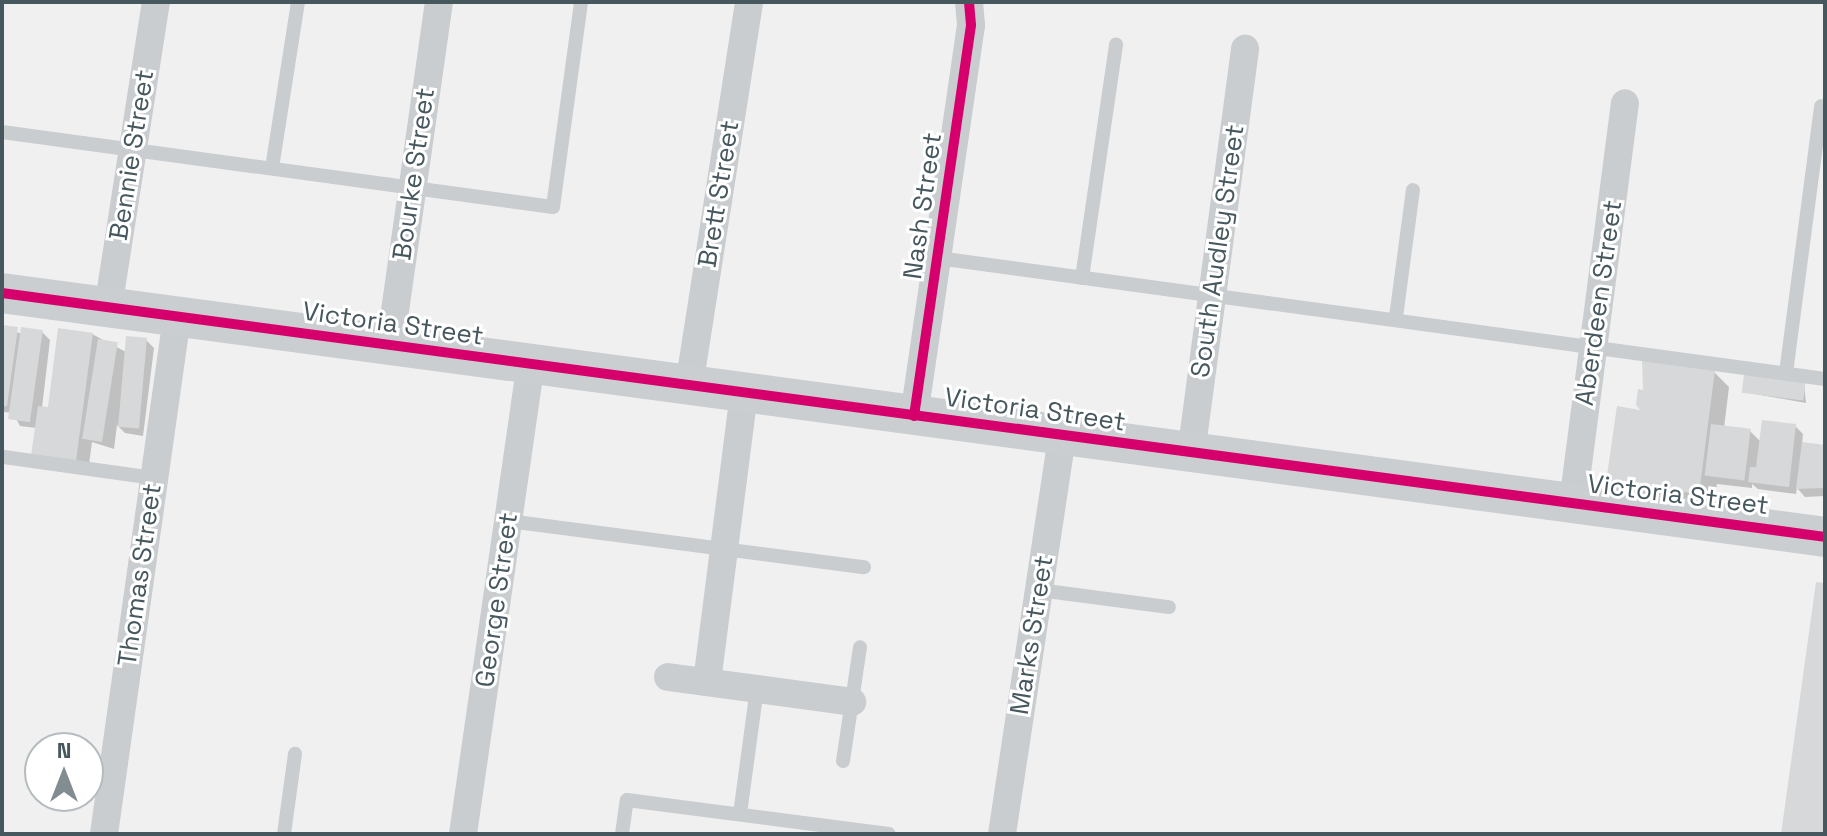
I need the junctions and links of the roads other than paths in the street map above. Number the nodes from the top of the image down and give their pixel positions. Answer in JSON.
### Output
{"nodes":[{"id":1,"x":156,"y":2,"type":"edge"},
{"id":2,"x":298,"y":2,"type":"edge"},
{"id":3,"x":439,"y":2,"type":"edge"},
{"id":4,"x":581,"y":2,"type":"edge"},
{"id":5,"x":749,"y":2,"type":"edge"},
{"id":6,"x":969,"y":2,"type":"edge"},
{"id":7,"x":1116,"y":44,"type":"dead end"},
{"id":8,"x":1245,"y":49,"type":"dead end"},
{"id":9,"x":1625,"y":103,"type":"dead end"},
{"id":10,"x":1821,"y":106,"type":"dead end"},
{"id":11,"x":2,"y":132,"type":"edge"},
{"id":12,"x":132,"y":150,"type":"junction"},
{"id":13,"x":272,"y":168,"type":"junction"},
{"id":14,"x":413,"y":187,"type":"junction"},
{"id":15,"x":1413,"y":190,"type":"dead end"},
{"id":16,"x":938,"y":258,"type":"junction"},
{"id":17,"x":1082,"y":278,"type":"junction"},
{"id":18,"x":2,"y":293,"type":"edge"},
{"id":19,"x":1212,"y":295,"type":"junction"},
{"id":20,"x":108,"y":308,"type":"junction"},
{"id":21,"x":177,"y":317,"type":"junction"},
{"id":22,"x":1396,"y":317,"type":"junction"},
{"id":23,"x":390,"y":346,"type":"junction"},
{"id":24,"x":1593,"y":346,"type":"junction"},
{"id":25,"x":531,"y":365,"type":"junction"},
{"id":26,"x":1786,"y":373,"type":"junction"},
{"id":27,"x":1825,"y":379,"type":"edge"},
{"id":28,"x":689,"y":386,"type":"junction"},
{"id":29,"x":744,"y":394,"type":"junction"},
{"id":30,"x":914,"y":416,"type":"junction"},
{"id":31,"x":1062,"y":436,"type":"junction"},
{"id":32,"x":1191,"y":454,"type":"junction"},
{"id":33,"x":4,"y":457,"type":"dead end"},
{"id":34,"x":154,"y":478,"type":"junction"},
{"id":35,"x":1573,"y":503,"type":"junction"},
{"id":36,"x":508,"y":521,"type":"junction"},
{"id":37,"x":1825,"y":537,"type":"edge"},
{"id":38,"x":725,"y":549,"type":"junction"},
{"id":39,"x":864,"y":567,"type":"dead end"},
{"id":40,"x":1039,"y":590,"type":"junction"},
{"id":41,"x":1169,"y":607,"type":"dead end"},
{"id":42,"x":860,"y":647,"type":"dead end"},
{"id":43,"x":668,"y":677,"type":"dead end"},
{"id":44,"x":707,"y":682,"type":"junction"},
{"id":45,"x":757,"y":689,"type":"junction"},
{"id":46,"x":852,"y":702,"type":"junction"},
{"id":47,"x":295,"y":754,"type":"dead end"},
{"id":48,"x":843,"y":761,"type":"dead end"},
{"id":49,"x":740,"y":814,"type":"junction"},
{"id":50,"x":104,"y":834,"type":"edge"},
{"id":51,"x":284,"y":834,"type":"edge"},
{"id":52,"x":463,"y":834,"type":"edge"},
{"id":53,"x":622,"y":834,"type":"edge"},
{"id":54,"x":889,"y":834,"type":"edge"},
{"id":55,"x":1002,"y":834,"type":"edge"}],
"edges":[{"from":1,"to":12,"type":"street","name":"Bennie Street"},
{"from":2,"to":13,"type":"lane"},
{"from":3,"to":14,"type":"street","name":"Bourke Street"},
{"from":4,"to":14,"type":"lane"},
{"from":5,"to":28,"type":"street","name":"Brett Street"},
{"from":6,"to":16,"type":"street","name":"Nash Street"},
{"from":7,"to":17,"type":"lane"},
{"from":8,"to":19,"type":"street","name":"South Audley Street"},
{"from":9,"to":24,"type":"street","name":"Aberdeen Street"},
{"from":10,"to":26,"type":"lane"},
{"from":11,"to":12,"type":"lane"},
{"from":12,"to":13,"type":"lane"},
{"from":12,"to":20,"type":"street","name":"Bennie Street"},
{"from":13,"to":14,"type":"lane"},
{"from":14,"to":23,"type":"street","name":"Bourke Street"},
{"from":15,"to":22,"type":"lane"},
{"from":16,"to":17,"type":"lane"},
{"from":16,"to":30,"type":"street","name":"Nash Street"},
{"from":17,"to":19,"type":"lane"},
{"from":18,"to":20,"type":"street","name":"Victoria Street"},
{"from":19,"to":22,"type":"lane"},
{"from":19,"to":32,"type":"street","name":"South Audley Street"},
{"from":20,"to":21,"type":"street","name":"Victoria Street"},
{"from":21,"to":23,"type":"street","name":"Victoria Street"},
{"from":21,"to":34,"type":"street","name":"Thomas Street"},
{"from":22,"to":24,"type":"lane"},
{"from":23,"to":25,"type":"street","name":"Victoria Street"},
{"from":24,"to":26,"type":"lane"},
{"from":24,"to":35,"type":"street","name":"Aberdeen Street"},
{"from":25,"to":28,"type":"street","name":"Victoria Street"},
{"from":25,"to":36,"type":"street","name":"George Street"},
{"from":26,"to":27,"type":"lane"},
{"from":28,"to":29,"type":"street","name":"Victoria Street"},
{"from":29,"to":30,"type":"street","name":"Victoria Street"},
{"from":29,"to":38,"type":"street"},
{"from":30,"to":31,"type":"street","name":"Victoria Street"},
{"from":31,"to":32,"type":"street","name":"Victoria Street"},
{"from":31,"to":40,"type":"street","name":"Marks Street"},
{"from":32,"to":35,"type":"street","name":"Victoria Street"},
{"from":33,"to":34,"type":"lane"},
{"from":34,"to":50,"type":"street","name":"Thomas Street"},
{"from":35,"to":37,"type":"street","name":"Victoria Street"},
{"from":36,"to":38,"type":"lane"},
{"from":36,"to":52,"type":"street","name":"George Street"},
{"from":38,"to":39,"type":"lane"},
{"from":38,"to":44,"type":"street"},
{"from":40,"to":41,"type":"lane"},
{"from":40,"to":55,"type":"street","name":"Marks Street"},
{"from":42,"to":46,"type":"lane"},
{"from":43,"to":44,"type":"street"},
{"from":44,"to":45,"type":"street"},
{"from":45,"to":46,"type":"street"},
{"from":45,"to":49,"type":"lane"},
{"from":46,"to":48,"type":"lane"},
{"from":47,"to":51,"type":"lane"},
{"from":49,"to":53,"type":"lane"},
{"from":49,"to":54,"type":"lane"}]}
